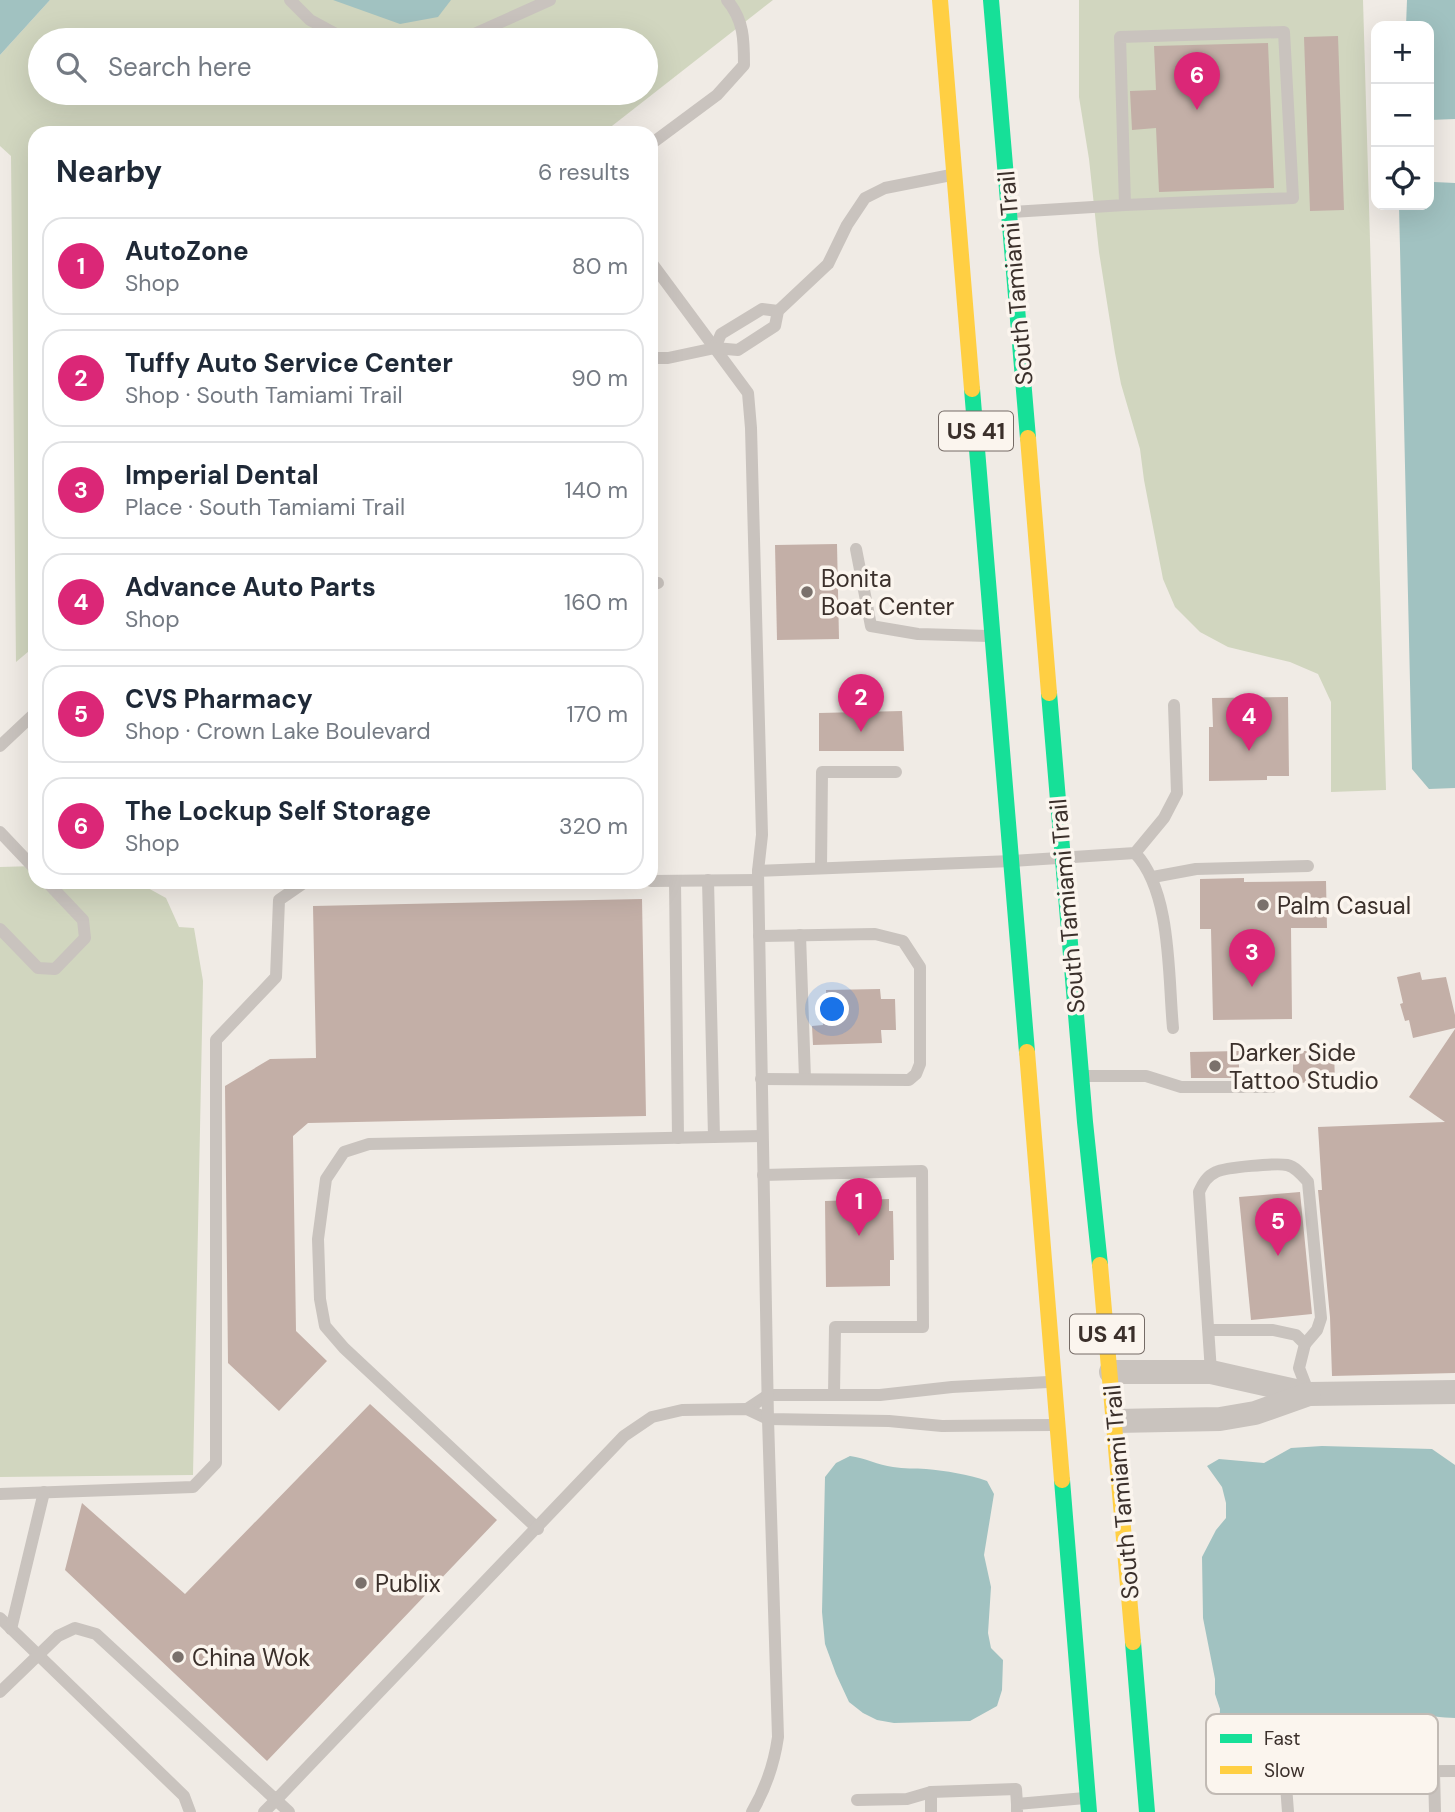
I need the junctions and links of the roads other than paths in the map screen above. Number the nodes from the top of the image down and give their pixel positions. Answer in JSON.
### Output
{"nodes":[{"id":1,"x":290,"y":0,"type":"edge"},
{"id":2,"x":550,"y":0,"type":"edge"},
{"id":3,"x":727,"y":0,"type":"edge"},
{"id":4,"x":940,"y":0,"type":"edge"},
{"id":5,"x":992,"y":0,"type":"edge"},
{"id":6,"x":538,"y":3,"type":"edge"},
{"id":7,"x":324,"y":28,"type":"edge"},
{"id":8,"x":486,"y":28,"type":"edge"},
{"id":9,"x":658,"y":139,"type":"edge"},
{"id":10,"x":954,"y":174,"type":"junction"},
{"id":11,"x":1125,"y":205,"type":"junction"},
{"id":12,"x":1009,"y":213,"type":"junction"},
{"id":13,"x":658,"y":271,"type":"edge"},
{"id":14,"x":778,"y":311,"type":"junction"},
{"id":15,"x":715,"y":348,"type":"junction"},
{"id":16,"x":658,"y":358,"type":"edge"},
{"id":17,"x":856,"y":549,"type":"dead end"},
{"id":18,"x":993,"y":636,"type":"junction"},
{"id":19,"x":1174,"y":705,"type":"dead end"},
{"id":20,"x":28,"y":720,"type":"edge"},
{"id":21,"x":0,"y":746,"type":"edge"},
{"id":22,"x":896,"y":772,"type":"dead end"},
{"id":23,"x":0,"y":832,"type":"edge"},
{"id":24,"x":1135,"y":853,"type":"junction"},
{"id":25,"x":1063,"y":857,"type":"junction"},
{"id":26,"x":1012,"y":861,"type":"junction"},
{"id":27,"x":28,"y":862,"type":"edge"},
{"id":28,"x":1308,"y":866,"type":"dead end"},
{"id":29,"x":821,"y":868,"type":"junction"},
{"id":30,"x":758,"y":876,"type":"junction"},
{"id":31,"x":1153,"y":877,"type":"junction"},
{"id":32,"x":708,"y":880,"type":"junction"},
{"id":33,"x":658,"y":881,"type":"edge"},
{"id":34,"x":675,"y":881,"type":"junction"},
{"id":35,"x":54,"y":889,"type":"edge"},
{"id":36,"x":295,"y":889,"type":"edge"},
{"id":37,"x":0,"y":929,"type":"edge"},
{"id":38,"x":800,"y":935,"type":"junction"},
{"id":39,"x":759,"y":936,"type":"junction"},
{"id":40,"x":1173,"y":1028,"type":"dead end"},
{"id":41,"x":1081,"y":1076,"type":"junction"},
{"id":42,"x":761,"y":1079,"type":"junction"},
{"id":43,"x":805,"y":1079,"type":"junction"},
{"id":44,"x":1272,"y":1087,"type":"dead end"},
{"id":45,"x":762,"y":1136,"type":"junction"},
{"id":46,"x":714,"y":1137,"type":"junction"},
{"id":47,"x":678,"y":1138,"type":"junction"},
{"id":48,"x":763,"y":1175,"type":"junction"},
{"id":49,"x":1209,"y":1330,"type":"junction"},
{"id":50,"x":1305,"y":1344,"type":"junction"},
{"id":51,"x":1111,"y":1372,"type":"junction"},
{"id":52,"x":1211,"y":1372,"type":"junction"},
{"id":53,"x":1052,"y":1382,"type":"junction"},
{"id":54,"x":1455,"y":1392,"type":"edge"},
{"id":55,"x":1309,"y":1394,"type":"junction"},
{"id":56,"x":768,"y":1395,"type":"junction"},
{"id":57,"x":834,"y":1395,"type":"junction"},
{"id":58,"x":747,"y":1409,"type":"junction"},
{"id":59,"x":768,"y":1419,"type":"junction"},
{"id":60,"x":1115,"y":1421,"type":"junction"},
{"id":61,"x":1056,"y":1425,"type":"junction"},
{"id":62,"x":44,"y":1492,"type":"junction"},
{"id":63,"x":0,"y":1494,"type":"edge"},
{"id":64,"x":538,"y":1529,"type":"junction"},
{"id":65,"x":0,"y":1618,"type":"edge"},
{"id":66,"x":11,"y":1629,"type":"junction"},
{"id":67,"x":38,"y":1656,"type":"junction"},
{"id":68,"x":0,"y":1692,"type":"edge"},
{"id":69,"x":931,"y":1792,"type":"junction"},
{"id":70,"x":1287,"y":1794,"type":"edge"},
{"id":71,"x":1435,"y":1794,"type":"edge"},
{"id":72,"x":276,"y":1800,"type":"junction"},
{"id":73,"x":857,"y":1800,"type":"dead end"},
{"id":74,"x":1089,"y":1805,"type":"edge"},
{"id":75,"x":1017,"y":1808,"type":"edge"},
{"id":76,"x":190,"y":1812,"type":"edge"},
{"id":77,"x":264,"y":1812,"type":"edge"},
{"id":78,"x":289,"y":1812,"type":"edge"},
{"id":79,"x":752,"y":1812,"type":"edge"},
{"id":80,"x":931,"y":1812,"type":"edge"},
{"id":81,"x":1147,"y":1812,"type":"edge"},
{"id":82,"x":1288,"y":1812,"type":"edge"},
{"id":83,"x":1435,"y":1812,"type":"edge"}],
"edges":[{"from":1,"to":7,"type":"lane"},
{"from":2,"to":6,"type":"lane"},
{"from":3,"to":9,"type":"lane"},
{"from":4,"to":10,"type":"main road","name":"South Tamiami Trail","number":"US 41"},
{"from":5,"to":12,"type":"main road","name":"South Tamiami Trail","number":"US 41"},
{"from":6,"to":8,"type":"lane"},
{"from":10,"to":14,"type":"lane"},
{"from":10,"to":18,"type":"main road","name":"South Tamiami Trail","number":"US 41"},
{"from":11,"to":11,"type":"lane"},
{"from":11,"to":12,"type":"lane"},
{"from":12,"to":25,"type":"main road","name":"South Tamiami Trail","number":"US 41"},
{"from":13,"to":15,"type":"lane"},
{"from":14,"to":15,"type":"lane"},
{"from":14,"to":15,"type":"lane"},
{"from":15,"to":16,"type":"lane"},
{"from":15,"to":30,"type":"lane"},
{"from":17,"to":18,"type":"lane"},
{"from":18,"to":26,"type":"main road","name":"South Tamiami Trail","number":"US 41"},
{"from":19,"to":24,"type":"lane"},
{"from":20,"to":21,"type":"lane"},
{"from":22,"to":29,"type":"lane"},
{"from":23,"to":27,"type":"lane"},
{"from":24,"to":25,"type":"lane"},
{"from":24,"to":31,"type":"lane"},
{"from":25,"to":26,"type":"lane"},
{"from":25,"to":41,"type":"main road","name":"South Tamiami Trail","number":"US 41"},
{"from":26,"to":29,"type":"lane"},
{"from":26,"to":53,"type":"main road","name":"South Tamiami Trail","number":"US 41"},
{"from":28,"to":31,"type":"lane"},
{"from":29,"to":30,"type":"lane"},
{"from":30,"to":32,"type":"lane"},
{"from":30,"to":39,"type":"lane"},
{"from":31,"to":40,"type":"lane"},
{"from":32,"to":34,"type":"lane"},
{"from":32,"to":46,"type":"lane"},
{"from":33,"to":34,"type":"lane"},
{"from":34,"to":47,"type":"lane"},
{"from":35,"to":37,"type":"lane"},
{"from":36,"to":62,"type":"lane"},
{"from":38,"to":39,"type":"lane"},
{"from":38,"to":43,"type":"lane"},
{"from":38,"to":43,"type":"lane"},
{"from":39,"to":42,"type":"lane"},
{"from":41,"to":44,"type":"lane"},
{"from":41,"to":51,"type":"main road","name":"South Tamiami Trail","number":"US 41"},
{"from":42,"to":43,"type":"lane"},
{"from":42,"to":45,"type":"lane"},
{"from":45,"to":46,"type":"lane"},
{"from":45,"to":48,"type":"lane"},
{"from":46,"to":47,"type":"lane"},
{"from":47,"to":64,"type":"lane"},
{"from":48,"to":56,"type":"lane"},
{"from":48,"to":57,"type":"lane"},
{"from":49,"to":50,"type":"lane"},
{"from":49,"to":50,"type":"lane"},
{"from":49,"to":52,"type":"lane"},
{"from":50,"to":55,"type":"lane"},
{"from":51,"to":52,"type":"street"},
{"from":51,"to":60,"type":"main road","name":"South Tamiami Trail","number":"US 41"},
{"from":52,"to":55,"type":"street"},
{"from":53,"to":57,"type":"lane"},
{"from":53,"to":61,"type":"main road","name":"South Tamiami Trail","number":"US 41"},
{"from":54,"to":55,"type":"street"},
{"from":55,"to":60,"type":"street"},
{"from":56,"to":57,"type":"lane"},
{"from":56,"to":58,"type":"lane"},
{"from":56,"to":59,"type":"lane"},
{"from":58,"to":59,"type":"lane"},
{"from":58,"to":64,"type":"lane"},
{"from":59,"to":61,"type":"lane"},
{"from":59,"to":79,"type":"lane"},
{"from":60,"to":81,"type":"main road","name":"South Tamiami Trail","number":"US 41"},
{"from":61,"to":74,"type":"main road","name":"South Tamiami Trail","number":"US 41"},
{"from":62,"to":63,"type":"lane"},
{"from":62,"to":66,"type":"lane"},
{"from":64,"to":72,"type":"lane"},
{"from":65,"to":66,"type":"lane"},
{"from":66,"to":67,"type":"lane"},
{"from":67,"to":68,"type":"lane"},
{"from":67,"to":72,"type":"lane"},
{"from":67,"to":76,"type":"lane"},
{"from":69,"to":73,"type":"lane"},
{"from":69,"to":75,"type":"lane"},
{"from":69,"to":80,"type":"lane"},
{"from":70,"to":82,"type":"lane"},
{"from":71,"to":83,"type":"lane"},
{"from":72,"to":77,"type":"lane"},
{"from":72,"to":78,"type":"lane"},
{"from":74,"to":75,"type":"lane"}]}
